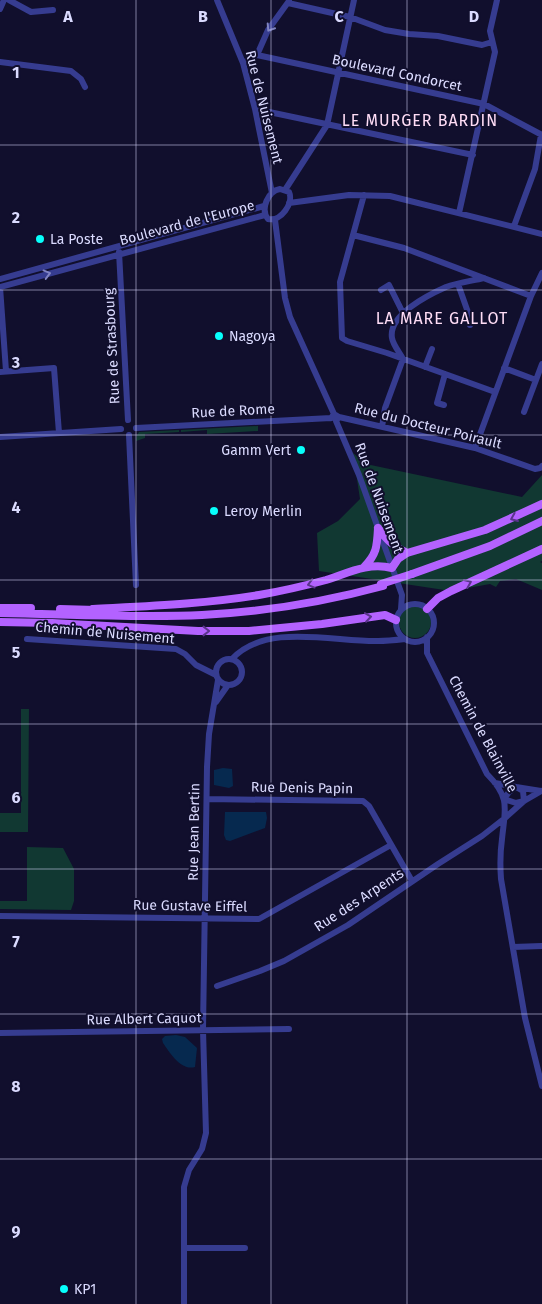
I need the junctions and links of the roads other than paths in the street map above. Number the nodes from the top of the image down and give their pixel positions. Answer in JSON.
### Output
{"nodes":[{"id":1,"x":4,"y":0,"type":"edge"},
{"id":2,"x":9,"y":0,"type":"edge"},
{"id":3,"x":217,"y":0,"type":"edge"},
{"id":4,"x":354,"y":0,"type":"edge"},
{"id":5,"x":497,"y":0,"type":"edge"},
{"id":6,"x":288,"y":2,"type":"edge"},
{"id":7,"x":0,"y":9,"type":"edge"},
{"id":8,"x":53,"y":10,"type":"dead end"},
{"id":9,"x":350,"y":17,"type":"junction"},
{"id":10,"x":492,"y":42,"type":"junction"},
{"id":11,"x":257,"y":55,"type":"junction"},
{"id":12,"x":0,"y":62,"type":"edge"},
{"id":13,"x":243,"y":63,"type":"junction"},
{"id":14,"x":339,"y":73,"type":"junction"},
{"id":15,"x":85,"y":87,"type":"dead end"},
{"id":16,"x":484,"y":104,"type":"junction"},
{"id":17,"x":255,"y":109,"type":"junction"},
{"id":18,"x":327,"y":125,"type":"junction"},
{"id":19,"x":542,"y":135,"type":"edge"},
{"id":20,"x":473,"y":155,"type":"junction"},
{"id":21,"x":285,"y":190,"type":"junction"},
{"id":22,"x":272,"y":194,"type":"junction"},
{"id":23,"x":364,"y":194,"type":"junction"},
{"id":24,"x":290,"y":203,"type":"junction"},
{"id":25,"x":264,"y":206,"type":"junction"},
{"id":26,"x":459,"y":213,"type":"junction"},
{"id":27,"x":265,"y":215,"type":"junction"},
{"id":28,"x":275,"y":220,"type":"junction"},
{"id":29,"x":514,"y":226,"type":"junction"},
{"id":30,"x":542,"y":234,"type":"edge"},
{"id":31,"x":353,"y":235,"type":"junction"},
{"id":32,"x":118,"y":247,"type":"junction"},
{"id":33,"x":120,"y":255,"type":"junction"},
{"id":34,"x":542,"y":273,"type":"edge"},
{"id":35,"x":484,"y":278,"type":"junction"},
{"id":36,"x":0,"y":279,"type":"edge"},
{"id":37,"x":458,"y":284,"type":"junction"},
{"id":38,"x":0,"y":287,"type":"edge"},
{"id":39,"x":381,"y":290,"type":"dead end"},
{"id":40,"x":531,"y":296,"type":"junction"},
{"id":41,"x":403,"y":313,"type":"junction"},
{"id":42,"x":470,"y":325,"type":"dead end"},
{"id":43,"x":432,"y":349,"type":"dead end"},
{"id":44,"x":403,"y":359,"type":"junction"},
{"id":45,"x":542,"y":364,"type":"edge"},
{"id":46,"x":425,"y":367,"type":"junction"},
{"id":47,"x":504,"y":368,"type":"junction"},
{"id":48,"x":3,"y":372,"type":"edge"},
{"id":49,"x":445,"y":374,"type":"junction"},
{"id":50,"x":536,"y":380,"type":"junction"},
{"id":51,"x":495,"y":392,"type":"junction"},
{"id":52,"x":444,"y":405,"type":"dead end"},
{"id":53,"x":524,"y":412,"type":"dead end"},
{"id":54,"x":335,"y":417,"type":"junction"},
{"id":55,"x":128,"y":420,"type":"junction"},
{"id":56,"x":382,"y":427,"type":"junction"},
{"id":57,"x":136,"y":428,"type":"junction"},
{"id":58,"x":121,"y":429,"type":"junction"},
{"id":59,"x":59,"y":433,"type":"junction"},
{"id":60,"x":130,"y":434,"type":"junction"},
{"id":61,"x":0,"y":437,"type":"edge"},
{"id":62,"x":475,"y":448,"type":"junction"},
{"id":63,"x":541,"y":467,"type":"edge"},
{"id":64,"x":542,"y":504,"type":"edge"},
{"id":65,"x":542,"y":522,"type":"edge"},
{"id":66,"x":378,"y":528,"type":"junction"},
{"id":67,"x":542,"y":549,"type":"edge"},
{"id":68,"x":408,"y":553,"type":"junction"},
{"id":69,"x":364,"y":567,"type":"junction"},
{"id":70,"x":392,"y":568,"type":"junction"},
{"id":71,"x":136,"y":585,"type":"dead end"},
{"id":72,"x":382,"y":585,"type":"junction"},
{"id":73,"x":402,"y":595,"type":"junction"},
{"id":74,"x":415,"y":604,"type":"junction"},
{"id":75,"x":287,"y":606,"type":"junction"},
{"id":76,"x":0,"y":608,"type":"edge"},
{"id":77,"x":93,"y":609,"type":"junction"},
{"id":78,"x":402,"y":609,"type":"junction"},
{"id":79,"x":427,"y":609,"type":"junction"},
{"id":80,"x":0,"y":613,"type":"edge"},
{"id":81,"x":396,"y":620,"type":"junction"},
{"id":82,"x":0,"y":621,"type":"edge"},
{"id":83,"x":397,"y":629,"type":"junction"},
{"id":84,"x":427,"y":637,"type":"junction"},
{"id":85,"x":27,"y":639,"type":"dead end"},
{"id":86,"x":405,"y":639,"type":"junction"},
{"id":87,"x":389,"y":640,"type":"junction"},
{"id":88,"x":415,"y":641,"type":"junction"},
{"id":89,"x":248,"y":648,"type":"junction"},
{"id":90,"x":428,"y":653,"type":"junction"},
{"id":91,"x":232,"y":659,"type":"junction"},
{"id":92,"x":240,"y":664,"type":"junction"},
{"id":93,"x":217,"y":667,"type":"junction"},
{"id":94,"x":205,"y":669,"type":"junction"},
{"id":95,"x":217,"y":677,"type":"junction"},
{"id":96,"x":228,"y":685,"type":"junction"},
{"id":97,"x":214,"y":705,"type":"junction"},
{"id":98,"x":495,"y":783,"type":"junction"},
{"id":99,"x":516,"y":787,"type":"junction"},
{"id":100,"x":542,"y":791,"type":"edge"},
{"id":101,"x":207,"y":799,"type":"junction"},
{"id":102,"x":504,"y":799,"type":"junction"},
{"id":103,"x":524,"y":801,"type":"junction"},
{"id":104,"x":505,"y":818,"type":"junction"},
{"id":105,"x":390,"y":845,"type":"junction"},
{"id":106,"x":412,"y":881,"type":"junction"},
{"id":107,"x":0,"y":916,"type":"edge"},
{"id":108,"x":205,"y":919,"type":"junction"},
{"id":109,"x":542,"y":946,"type":"edge"},
{"id":110,"x":514,"y":947,"type":"junction"},
{"id":111,"x":217,"y":986,"type":"dead end"},
{"id":112,"x":203,"y":1030,"type":"junction"},
{"id":113,"x":289,"y":1030,"type":"dead end"},
{"id":114,"x":0,"y":1033,"type":"edge"},
{"id":115,"x":542,"y":1086,"type":"edge"},
{"id":116,"x":184,"y":1248,"type":"junction"},
{"id":117,"x":245,"y":1248,"type":"dead end"},
{"id":118,"x":184,"y":1304,"type":"edge"}],
"edges":[{"from":1,"to":7,"type":"street"},
{"from":2,"to":8,"type":"street"},
{"from":3,"to":13,"type":"street","name":"Rue de Nuisement"},
{"from":4,"to":9,"type":"street"},
{"from":5,"to":10,"type":"street"},
{"from":6,"to":9,"type":"street"},
{"from":6,"to":11,"type":"street","one_way":true},
{"from":9,"to":10,"type":"street"},
{"from":9,"to":14,"type":"street"},
{"from":10,"to":16,"type":"street"},
{"from":11,"to":13,"type":"street"},
{"from":11,"to":14,"type":"street","name":"Boulevard Condorcet"},
{"from":12,"to":15,"type":"street"},
{"from":13,"to":17,"type":"street","name":"Rue de Nuisement"},
{"from":14,"to":16,"type":"street","name":"Boulevard Condorcet"},
{"from":14,"to":18,"type":"street"},
{"from":16,"to":19,"type":"street","name":"Boulevard Condorcet"},
{"from":16,"to":20,"type":"street"},
{"from":17,"to":18,"type":"street"},
{"from":17,"to":22,"type":"street","name":"Rue de Nuisement"},
{"from":18,"to":20,"type":"street"},
{"from":18,"to":21,"type":"street"},
{"from":19,"to":29,"type":"street"},
{"from":20,"to":26,"type":"street"},
{"from":21,"to":22,"type":"street"},
{"from":21,"to":24,"type":"street"},
{"from":22,"to":25,"type":"street"},
{"from":23,"to":24,"type":"street"},
{"from":23,"to":26,"type":"street"},
{"from":23,"to":31,"type":"street"},
{"from":24,"to":28,"type":"street"},
{"from":25,"to":27,"type":"street"},
{"from":25,"to":32,"type":"street","name":"Boulevard de l'Europe"},
{"from":26,"to":29,"type":"street"},
{"from":27,"to":28,"type":"street"},
{"from":27,"to":33,"type":"street","name":"Boulevard de l'Europe"},
{"from":28,"to":54,"type":"street","name":"Rue de Nuisement"},
{"from":29,"to":30,"type":"street"},
{"from":31,"to":35,"type":"street"},
{"from":31,"to":44,"type":"street"},
{"from":32,"to":33,"type":"street","name":"Rue de Strasbourg"},
{"from":32,"to":36,"type":"street","name":"Boulevard de l'Europe"},
{"from":38,"to":33,"type":"street","name":"Boulevard de l'Europe","one_way":true},
{"from":33,"to":55,"type":"street","name":"Rue de Strasbourg"},
{"from":34,"to":40,"type":"street"},
{"from":35,"to":37,"type":"street"},
{"from":35,"to":40,"type":"street"},
{"from":37,"to":41,"type":"street"},
{"from":37,"to":42,"type":"street"},
{"from":38,"to":48,"type":"street"},
{"from":39,"to":41,"type":"street"},
{"from":40,"to":47,"type":"street"},
{"from":41,"to":44,"type":"street"},
{"from":43,"to":46,"type":"street"},
{"from":44,"to":46,"type":"street"},
{"from":44,"to":56,"type":"street"},
{"from":45,"to":50,"type":"street"},
{"from":46,"to":49,"type":"street"},
{"from":47,"to":50,"type":"street"},
{"from":47,"to":51,"type":"street"},
{"from":48,"to":59,"type":"street"},
{"from":49,"to":51,"type":"street"},
{"from":49,"to":52,"type":"street"},
{"from":50,"to":53,"type":"street"},
{"from":51,"to":62,"type":"street"},
{"from":54,"to":56,"type":"street","name":"Rue du Docteur Poirault"},
{"from":54,"to":57,"type":"street","name":"Rue de Rome"},
{"from":54,"to":66,"type":"street","name":"Rue de Nuisement"},
{"from":55,"to":57,"type":"street"},
{"from":55,"to":58,"type":"street","name":"Rue de Strasbourg"},
{"from":56,"to":62,"type":"street","name":"Rue du Docteur Poirault"},
{"from":57,"to":60,"type":"street"},
{"from":58,"to":59,"type":"street"},
{"from":58,"to":60,"type":"street"},
{"from":59,"to":61,"type":"street"},
{"from":60,"to":71,"type":"street"},
{"from":62,"to":63,"type":"street","name":"Rue du Docteur Poirault"},
{"from":64,"to":68,"type":"main road","one_way":true},
{"from":65,"to":72,"type":"main road","bridge":true},
{"from":66,"to":68,"type":"main road"},
{"from":66,"to":69,"type":"main road"},
{"from":66,"to":70,"type":"street","name":"Rue de Nuisement"},
{"from":79,"to":67,"type":"main road","one_way":true},
{"from":68,"to":70,"type":"main road"},
{"from":69,"to":70,"type":"main road"},
{"from":69,"to":77,"type":"main road","one_way":true},
{"from":70,"to":73,"type":"street","name":"Rue de Nuisement"},
{"from":72,"to":75,"type":"main road"},
{"from":72,"to":77,"type":"main road"},
{"from":73,"to":74,"type":"street"},
{"from":73,"to":78,"type":"street","name":"Rue de Nuisement"},
{"from":74,"to":78,"type":"street"},
{"from":74,"to":79,"type":"street"},
{"from":75,"to":80,"type":"main road"},
{"from":75,"to":82,"type":"main road"},
{"from":76,"to":77,"type":"main road"},
{"from":78,"to":81,"type":"street"},
{"from":79,"to":84,"type":"street"},
{"from":82,"to":81,"type":"main road","one_way":true},
{"from":81,"to":83,"type":"street"},
{"from":83,"to":86,"type":"street"},
{"from":83,"to":87,"type":"street"},
{"from":84,"to":88,"type":"street"},
{"from":84,"to":90,"type":"street","name":"Chemin de Blainville"},
{"from":85,"to":94,"type":"street","name":"Chemin de Nuisement"},
{"from":86,"to":87,"type":"street"},
{"from":86,"to":88,"type":"street"},
{"from":87,"to":89,"type":"street"},
{"from":88,"to":90,"type":"street","name":"Chemin de Blainville"},
{"from":89,"to":91,"type":"street"},
{"from":89,"to":92,"type":"street"},
{"from":90,"to":98,"type":"street","name":"Chemin de Blainville"},
{"from":91,"to":92,"type":"street"},
{"from":91,"to":93,"type":"street"},
{"from":92,"to":96,"type":"street"},
{"from":93,"to":94,"type":"street"},
{"from":93,"to":95,"type":"street"},
{"from":94,"to":95,"type":"street","name":"Chemin de Nuisement"},
{"from":95,"to":96,"type":"street"},
{"from":95,"to":97,"type":"street","name":"Rue Jean Bertin"},
{"from":96,"to":97,"type":"street","name":"Rue Jean Bertin"},
{"from":97,"to":101,"type":"street","name":"Rue Jean Bertin"},
{"from":98,"to":99,"type":"street"},
{"from":98,"to":102,"type":"street","name":"Chemin de Blainville"},
{"from":99,"to":100,"type":"street"},
{"from":99,"to":102,"type":"street"},
{"from":99,"to":103,"type":"street"},
{"from":100,"to":103,"type":"street","name":"Rue des Arpents"},
{"from":101,"to":105,"type":"street","name":"Rue Denis Papin"},
{"from":101,"to":108,"type":"street","name":"Rue Jean Bertin"},
{"from":102,"to":103,"type":"street"},
{"from":102,"to":104,"type":"street","name":"Chemin de Blainville"},
{"from":103,"to":104,"type":"street","name":"Rue des Arpents"},
{"from":104,"to":106,"type":"street","name":"Rue des Arpents"},
{"from":104,"to":110,"type":"street","name":"Chemin de Blainville"},
{"from":105,"to":106,"type":"street","name":"Rue Denis Papin"},
{"from":105,"to":108,"type":"street","name":"Rue Gustave Eiffel"},
{"from":106,"to":111,"type":"street","name":"Rue des Arpents"},
{"from":107,"to":108,"type":"street","name":"Rue Gustave Eiffel"},
{"from":108,"to":112,"type":"street","name":"Rue Jean Bertin"},
{"from":109,"to":110,"type":"street"},
{"from":110,"to":115,"type":"street","name":"Chemin de Blainville"},
{"from":112,"to":113,"type":"street","name":"Rue Albert Caquot"},
{"from":112,"to":114,"type":"street","name":"Rue Albert Caquot"},
{"from":112,"to":116,"type":"street","name":"Rue Jean Bertin"},
{"from":116,"to":117,"type":"street"},
{"from":116,"to":118,"type":"street","name":"Rue Jean Bertin"}]}
